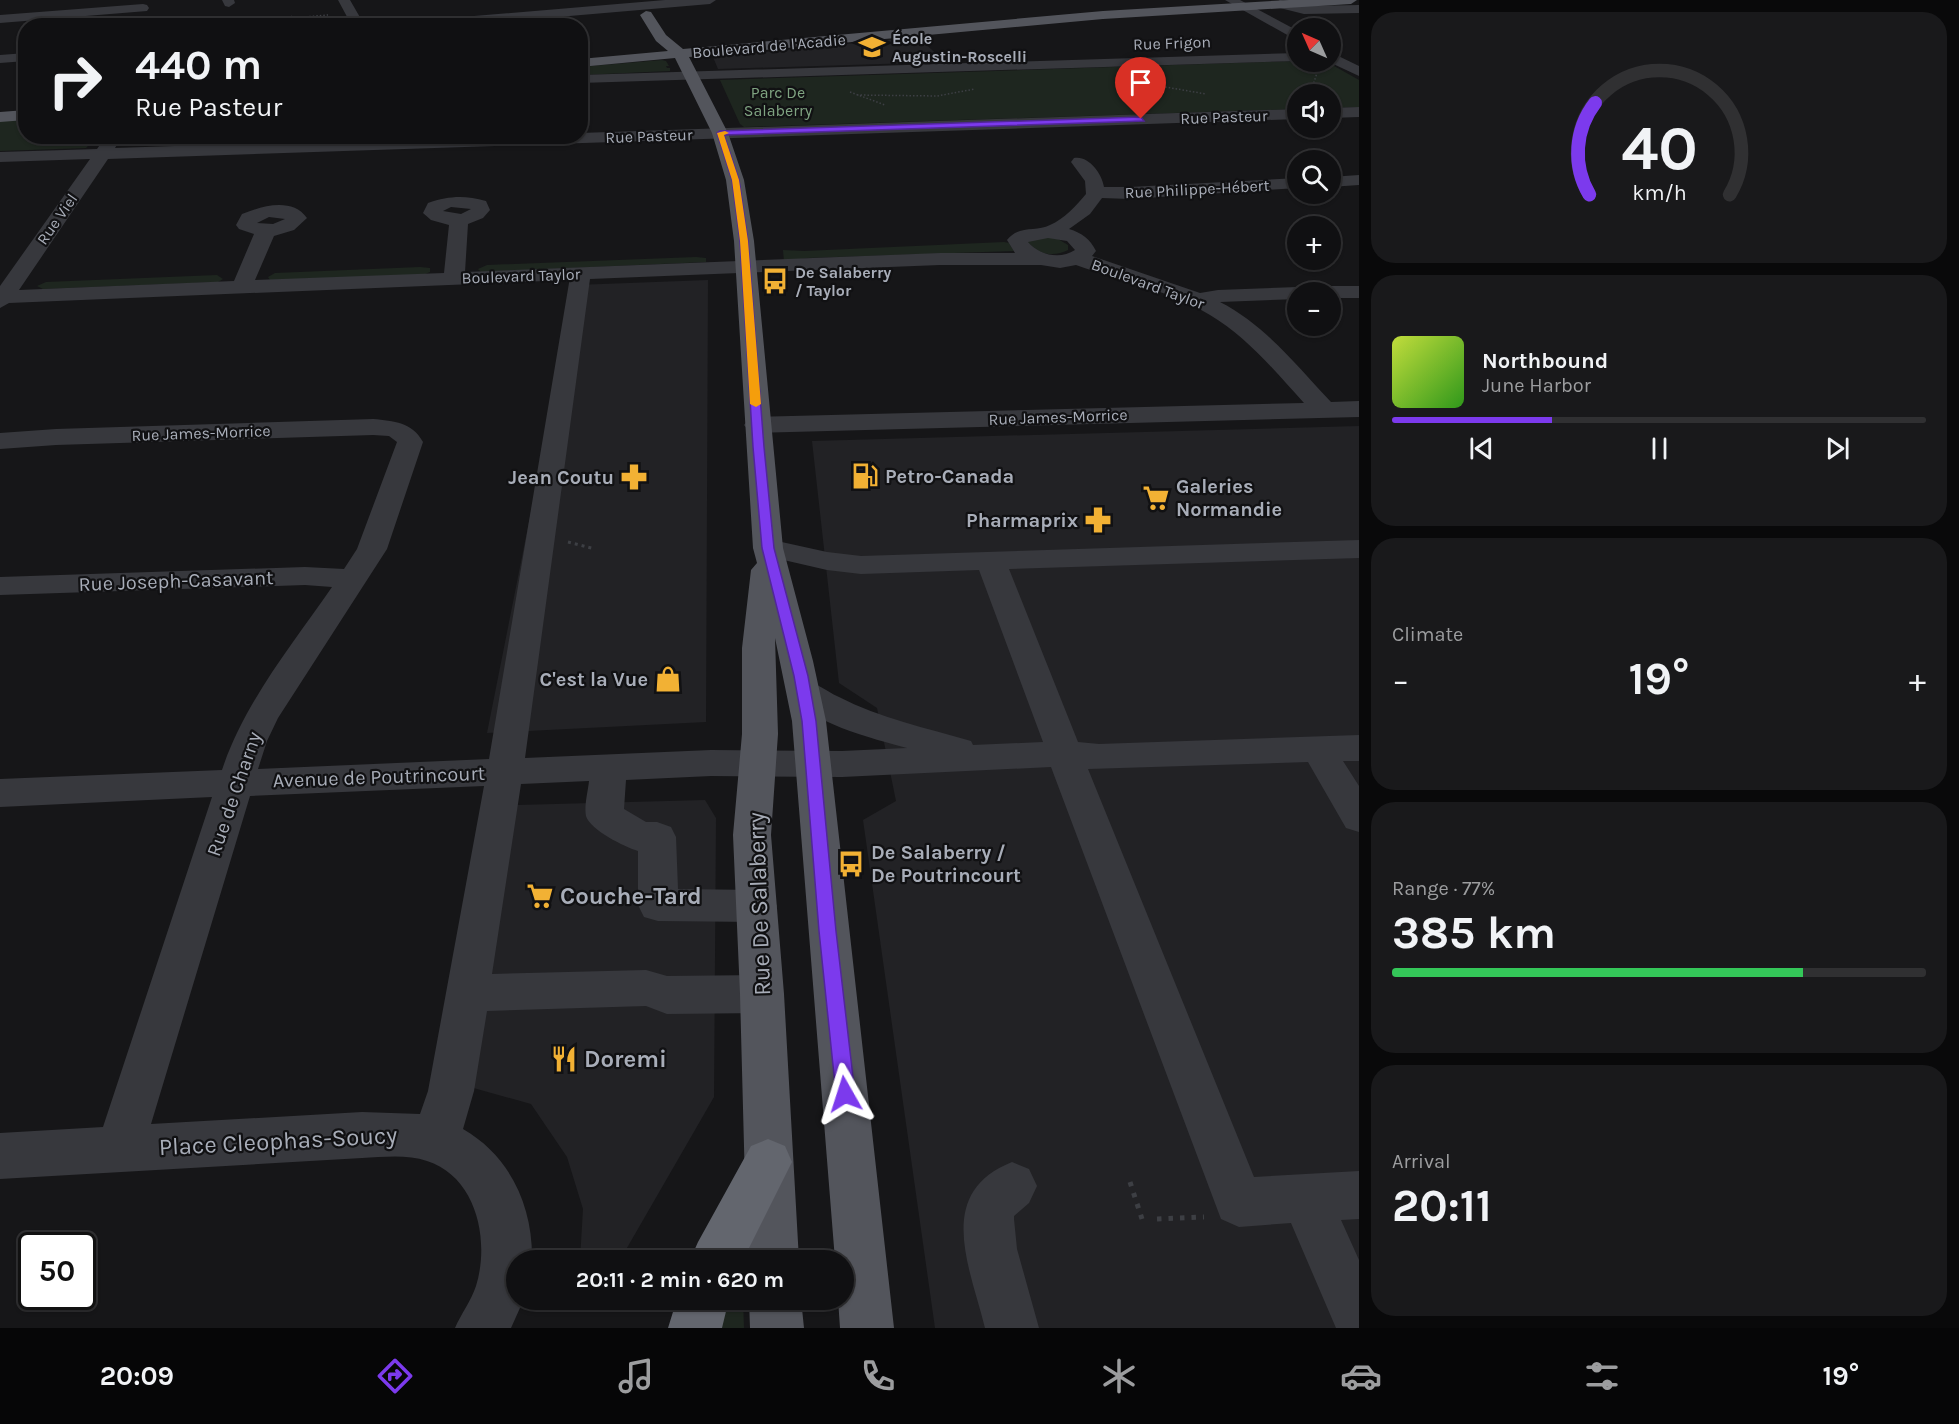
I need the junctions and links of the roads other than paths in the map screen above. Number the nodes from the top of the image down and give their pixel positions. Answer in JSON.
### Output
{"nodes":[{"id":1,"x":344,"y":0,"type":"edge"},
{"id":2,"x":710,"y":0,"type":"edge"},
{"id":3,"x":1194,"y":0,"type":"edge"},
{"id":4,"x":1351,"y":0,"type":"edge"},
{"id":5,"x":1237,"y":3,"type":"edge"},
{"id":6,"x":1280,"y":4,"type":"junction"},
{"id":7,"x":637,"y":7,"type":"edge"},
{"id":8,"x":143,"y":9,"type":"edge"},
{"id":9,"x":1359,"y":9,"type":"edge"},
{"id":10,"x":1121,"y":14,"type":"junction"},
{"id":11,"x":1258,"y":15,"type":"junction"},
{"id":12,"x":354,"y":18,"type":"edge"},
{"id":13,"x":501,"y":18,"type":"edge"},
{"id":14,"x":0,"y":19,"type":"edge"},
{"id":15,"x":1287,"y":31,"type":"edge"},
{"id":16,"x":679,"y":50,"type":"junction"},
{"id":17,"x":1359,"y":55,"type":"edge"},
{"id":18,"x":588,"y":56,"type":"edge"},
{"id":19,"x":1341,"y":56,"type":"edge"},
{"id":20,"x":1287,"y":57,"type":"edge"},
{"id":21,"x":18,"y":58,"type":"edge"},
{"id":22,"x":0,"y":59,"type":"edge"},
{"id":23,"x":588,"y":62,"type":"edge"},
{"id":24,"x":1341,"y":62,"type":"edge"},
{"id":25,"x":1359,"y":72,"type":"edge"},
{"id":26,"x":692,"y":75,"type":"junction"},
{"id":27,"x":588,"y":79,"type":"edge"},
{"id":28,"x":18,"y":108,"type":"edge"},
{"id":29,"x":0,"y":110,"type":"edge"},
{"id":30,"x":1359,"y":112,"type":"edge"},
{"id":31,"x":1341,"y":113,"type":"edge"},
{"id":32,"x":1287,"y":114,"type":"edge"},
{"id":33,"x":18,"y":116,"type":"edge"},
{"id":34,"x":0,"y":117,"type":"edge"},
{"id":35,"x":720,"y":133,"type":"junction"},
{"id":36,"x":588,"y":137,"type":"edge"},
{"id":37,"x":109,"y":144,"type":"edge"},
{"id":38,"x":396,"y":144,"type":"edge"},
{"id":39,"x":102,"y":154,"type":"junction"},
{"id":40,"x":0,"y":157,"type":"edge"},
{"id":41,"x":1080,"y":162,"type":"dead end"},
{"id":42,"x":1358,"y":181,"type":"edge"},
{"id":43,"x":1341,"y":182,"type":"edge"},
{"id":44,"x":1287,"y":184,"type":"edge"},
{"id":45,"x":1096,"y":192,"type":"junction"},
{"id":46,"x":459,"y":219,"type":"dead end"},
{"id":47,"x":266,"y":230,"type":"dead end"},
{"id":48,"x":1053,"y":232,"type":"junction"},
{"id":49,"x":1025,"y":235,"type":"junction"},
{"id":50,"x":1000,"y":237,"type":"dead end"},
{"id":51,"x":968,"y":240,"type":"dead end"},
{"id":52,"x":745,"y":258,"type":"junction"},
{"id":53,"x":1077,"y":258,"type":"junction"},
{"id":54,"x":1041,"y":259,"type":"junction"},
{"id":55,"x":455,"y":269,"type":"junction"},
{"id":56,"x":579,"y":274,"type":"junction"},
{"id":57,"x":246,"y":278,"type":"junction"},
{"id":58,"x":4,"y":290,"type":"edge"},
{"id":59,"x":1341,"y":292,"type":"edge"},
{"id":60,"x":1359,"y":292,"type":"edge"},
{"id":61,"x":1287,"y":293,"type":"edge"},
{"id":62,"x":1199,"y":300,"type":"junction"},
{"id":63,"x":1323,"y":409,"type":"junction"},
{"id":64,"x":1359,"y":409,"type":"edge"},
{"id":65,"x":757,"y":424,"type":"junction"},
{"id":66,"x":402,"y":432,"type":"joint"},
{"id":67,"x":0,"y":441,"type":"edge"},
{"id":68,"x":768,"y":548,"type":"junction"},
{"id":69,"x":1359,"y":549,"type":"edge"},
{"id":70,"x":990,"y":561,"type":"junction"},
{"id":71,"x":352,"y":579,"type":"junction"},
{"id":72,"x":0,"y":586,"type":"edge"},
{"id":73,"x":804,"y":692,"type":"junction"},
{"id":74,"x":1317,"y":748,"type":"junction"},
{"id":75,"x":1359,"y":748,"type":"edge"},
{"id":76,"x":1065,"y":754,"type":"junction"},
{"id":77,"x":982,"y":758,"type":"junction"},
{"id":78,"x":759,"y":763,"type":"junction"},
{"id":79,"x":812,"y":763,"type":"junction"},
{"id":80,"x":608,"y":768,"type":"junction"},
{"id":81,"x":505,"y":771,"type":"junction"},
{"id":82,"x":236,"y":783,"type":"junction"},
{"id":83,"x":0,"y":793,"type":"edge"},
{"id":84,"x":1359,"y":818,"type":"edge"},
{"id":85,"x":757,"y":906,"type":"junction"},
{"id":86,"x":468,"y":993,"type":"junction"},
{"id":87,"x":762,"y":994,"type":"junction"},
{"id":88,"x":435,"y":1141,"type":"junction"},
{"id":89,"x":119,"y":1150,"type":"junction"},
{"id":90,"x":0,"y":1156,"type":"edge"},
{"id":91,"x":768,"y":1162,"type":"junction"},
{"id":92,"x":1012,"y":1186,"type":"dead end"},
{"id":93,"x":1359,"y":1195,"type":"edge"},
{"id":94,"x":1305,"y":1198,"type":"junction"},
{"id":95,"x":721,"y":1250,"type":"edge"},
{"id":96,"x":772,"y":1250,"type":"edge"},
{"id":97,"x":700,"y":1310,"type":"edge"},
{"id":98,"x":776,"y":1310,"type":"edge"},
{"id":99,"x":490,"y":1315,"type":"edge"},
{"id":100,"x":1359,"y":1320,"type":"edge"},
{"id":101,"x":694,"y":1328,"type":"edge"},
{"id":102,"x":777,"y":1328,"type":"edge"},
{"id":103,"x":867,"y":1328,"type":"edge"},
{"id":104,"x":1012,"y":1328,"type":"edge"}],
"edges":[{"from":1,"to":12,"type":"street"},
{"from":2,"to":7,"type":"street"},
{"from":3,"to":16,"type":"main road","name":"Boulevard de l'Acadie"},
{"from":4,"to":6,"type":"main road","name":"Boulevard de l'Acadie"},
{"from":5,"to":6,"type":"main road","name":"Boulevard de l'Acadie"},
{"from":5,"to":10,"type":"main road","name":"Boulevard de l'Acadie"},
{"from":5,"to":11,"type":"street"},
{"from":6,"to":9,"type":"street","name":"Boulevard de l'Acadie"},
{"from":7,"to":13,"type":"street"},
{"from":7,"to":16,"type":"main road","name":"Rue De Salaberry"},
{"from":8,"to":14,"type":"street"},
{"from":10,"to":11,"type":"main road"},
{"from":10,"to":16,"type":"main road","name":"Boulevard de l'Acadie"},
{"from":11,"to":15,"type":"street"},
{"from":16,"to":18,"type":"main road","name":"Boulevard de l'Acadie"},
{"from":16,"to":23,"type":"main road","name":"Boulevard de l'Acadie"},
{"from":16,"to":26,"type":"main road","name":"Rue De Salaberry"},
{"from":17,"to":19,"type":"street"},
{"from":20,"to":26,"type":"street","name":"Rue Frigon"},
{"from":21,"to":22,"type":"street"},
{"from":24,"to":25,"type":"street"},
{"from":26,"to":27,"type":"street","name":"Rue Frigon"},
{"from":26,"to":35,"type":"main road","name":"Rue De Salaberry"},
{"from":28,"to":29,"type":"main road"},
{"from":30,"to":31,"type":"street"},
{"from":32,"to":35,"type":"street","name":"Rue Pasteur"},
{"from":33,"to":34,"type":"main road"},
{"from":35,"to":36,"type":"street","name":"Rue Pasteur"},
{"from":35,"to":52,"type":"main road","name":"Rue De Salaberry"},
{"from":37,"to":39,"type":"street","name":"Rue Viel"},
{"from":38,"to":39,"type":"street","name":"Rue Pasteur"},
{"from":39,"to":40,"type":"street","name":"Rue Pasteur"},
{"from":39,"to":58,"type":"street","name":"Rue Viel"},
{"from":41,"to":45,"type":"street"},
{"from":42,"to":43,"type":"street"},
{"from":44,"to":45,"type":"street","name":"Rue Philippe-Hébert"},
{"from":45,"to":48,"type":"street"},
{"from":46,"to":55,"type":"street"},
{"from":47,"to":57,"type":"street"},
{"from":48,"to":49,"type":"street"},
{"from":48,"to":53,"type":"street"},
{"from":49,"to":50,"type":"street"},
{"from":49,"to":54,"type":"street"},
{"from":51,"to":52,"type":"street","name":"Boulevard Taylor"},
{"from":52,"to":54,"type":"street","name":"Boulevard Taylor"},
{"from":52,"to":55,"type":"street","name":"Boulevard Taylor"},
{"from":52,"to":56,"type":"street","name":"Boulevard Taylor"},
{"from":52,"to":65,"type":"main road","name":"Rue De Salaberry"},
{"from":53,"to":54,"type":"street","name":"Boulevard Taylor"},
{"from":53,"to":62,"type":"street","name":"Boulevard Taylor"},
{"from":55,"to":56,"type":"street","name":"Boulevard Taylor"},
{"from":55,"to":57,"type":"street","name":"Boulevard Taylor"},
{"from":56,"to":81,"type":"street"},
{"from":57,"to":58,"type":"street","name":"Boulevard Taylor"},
{"from":59,"to":60,"type":"street"},
{"from":61,"to":62,"type":"street"},
{"from":62,"to":63,"type":"street","name":"Boulevard Taylor"},
{"from":63,"to":64,"type":"street","name":"Rue James-Morrice"},
{"from":63,"to":65,"type":"street","name":"Rue James-Morrice"},
{"from":65,"to":68,"type":"main road","name":"Rue De Salaberry"},
{"from":66,"to":67,"type":"street","name":"Rue James-Morrice"},
{"from":66,"to":71,"type":"street","name":"Rue de Charny"},
{"from":68,"to":70,"type":"street"},
{"from":68,"to":73,"type":"main road","name":"Rue De Salaberry"},
{"from":68,"to":78,"type":"main road","name":"Rue De Salaberry"},
{"from":69,"to":70,"type":"street"},
{"from":70,"to":76,"type":"street"},
{"from":71,"to":72,"type":"street","name":"Rue Joseph-Casavant"},
{"from":71,"to":82,"type":"street","name":"Rue de Charny"},
{"from":73,"to":77,"type":"street"},
{"from":73,"to":79,"type":"main road","name":"Rue De Salaberry"},
{"from":74,"to":75,"type":"street","name":"Avenue de Poutrincourt"},
{"from":74,"to":76,"type":"street","name":"Avenue de Poutrincourt"},
{"from":74,"to":84,"type":"street"},
{"from":76,"to":77,"type":"street","name":"Avenue de Poutrincourt"},
{"from":76,"to":94,"type":"street"},
{"from":77,"to":79,"type":"street","name":"Avenue de Poutrincourt"},
{"from":78,"to":79,"type":"street","name":"Avenue de Poutrincourt"},
{"from":78,"to":80,"type":"street","name":"Avenue de Poutrincourt"},
{"from":78,"to":85,"type":"main road","name":"Rue De Salaberry"},
{"from":79,"to":103,"type":"main road","name":"Rue De Salaberry"},
{"from":80,"to":81,"type":"street","name":"Avenue de Poutrincourt"},
{"from":80,"to":85,"type":"street"},
{"from":81,"to":82,"type":"street","name":"Avenue de Poutrincourt"},
{"from":81,"to":86,"type":"street"},
{"from":82,"to":83,"type":"street","name":"Avenue de Poutrincourt"},
{"from":82,"to":89,"type":"street","name":"Rue de Charny"},
{"from":85,"to":87,"type":"main road","name":"Rue De Salaberry"},
{"from":86,"to":87,"type":"street"},
{"from":86,"to":88,"type":"street"},
{"from":87,"to":91,"type":"main road","name":"Rue De Salaberry"},
{"from":88,"to":89,"type":"street","name":"Place Cleophas-Soucy"},
{"from":88,"to":99,"type":"street","name":"Place Cleophas-Soucy"},
{"from":89,"to":90,"type":"street","name":"Place Cleophas-Soucy"},
{"from":91,"to":95,"type":"highway"},
{"from":91,"to":96,"type":"main road","name":"Rue De Salaberry"},
{"from":92,"to":104,"type":"street"},
{"from":93,"to":94,"type":"street"},
{"from":94,"to":100,"type":"street"},
{"from":97,"to":101,"type":"highway"},
{"from":98,"to":102,"type":"main road"}]}
